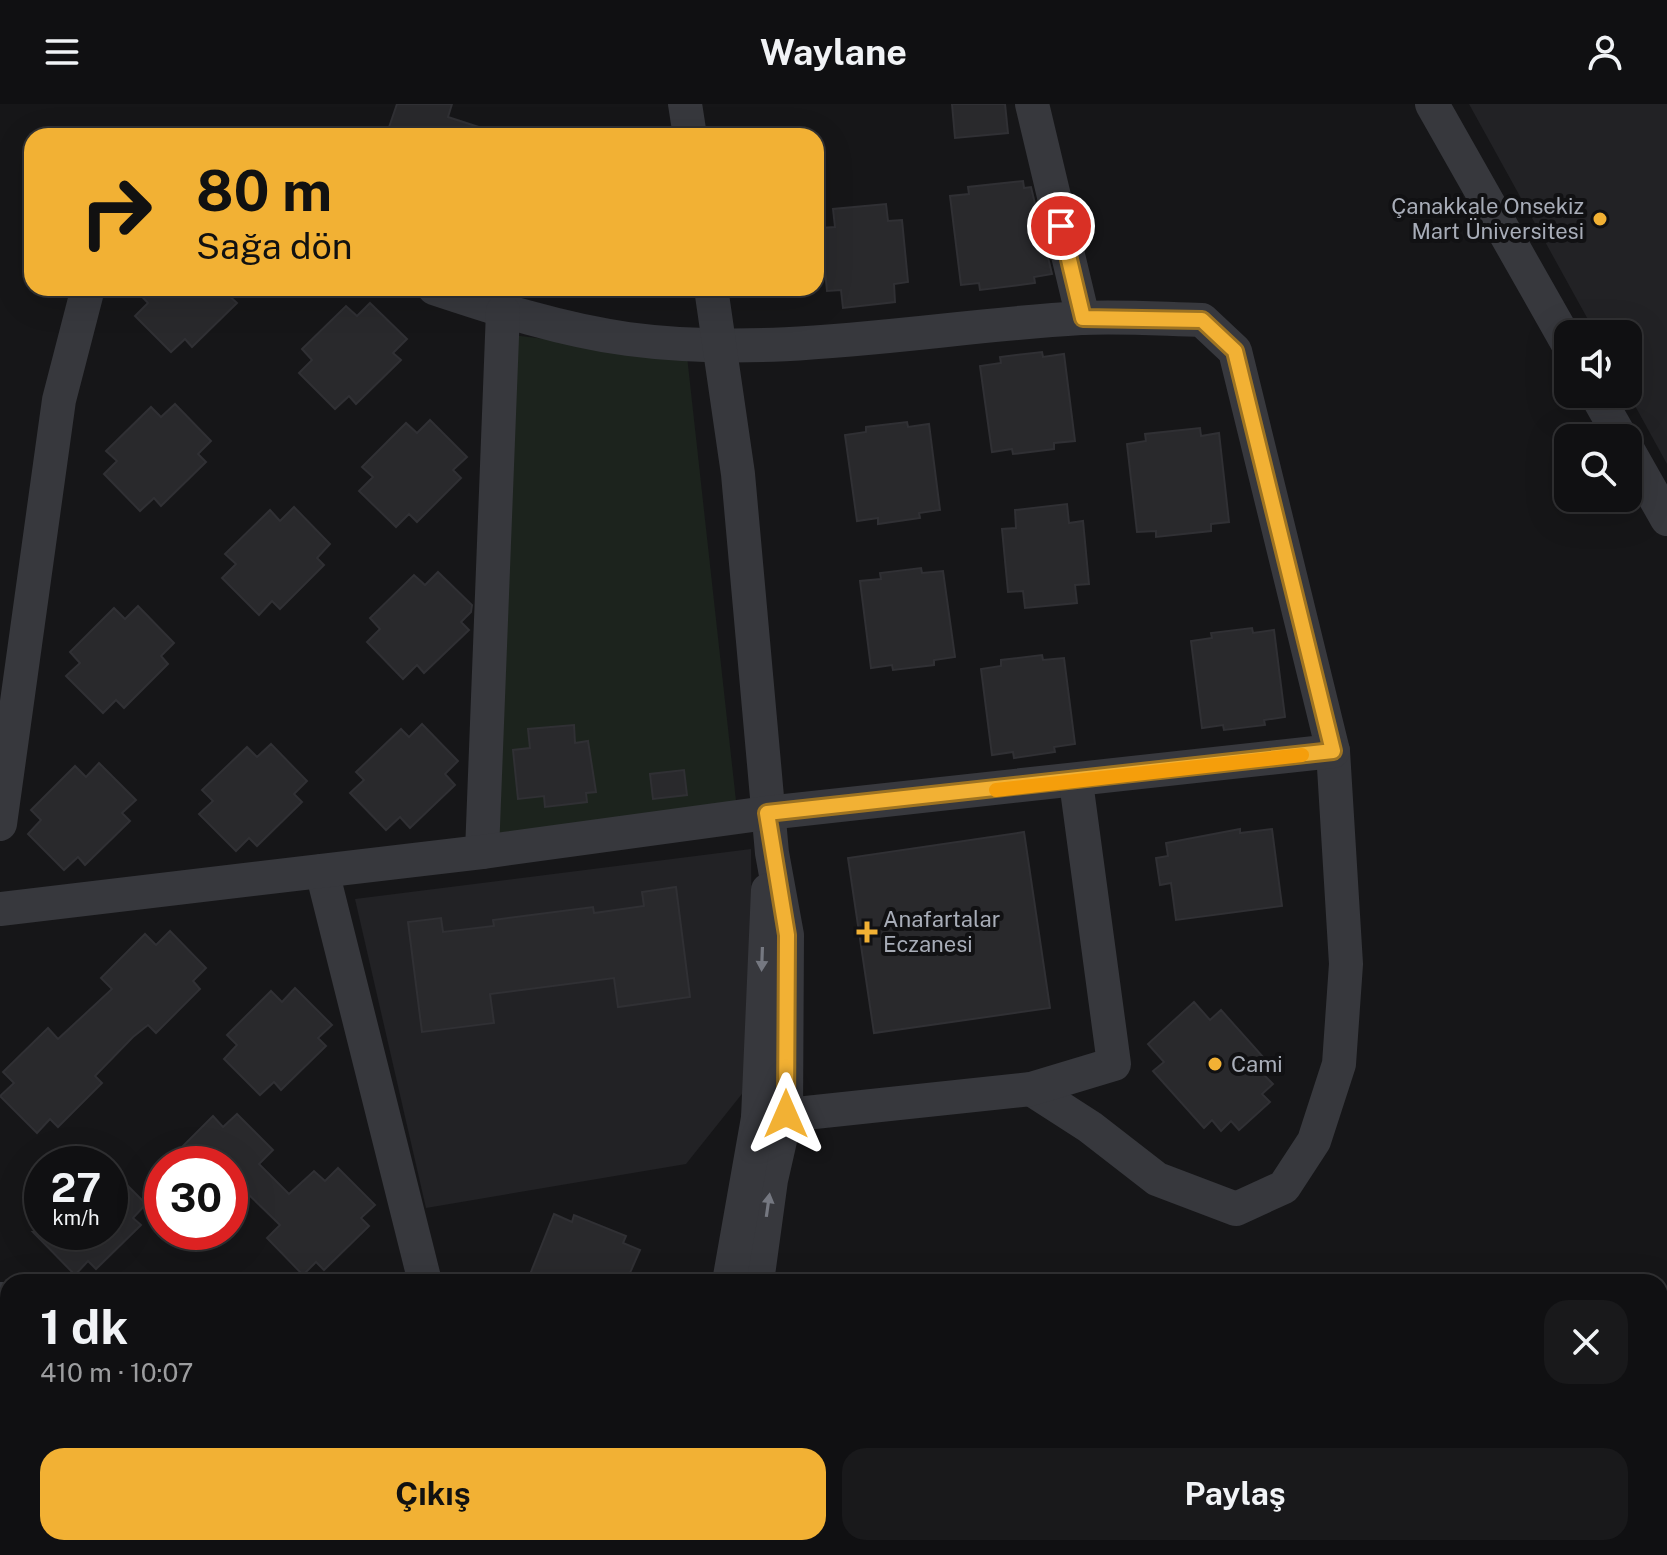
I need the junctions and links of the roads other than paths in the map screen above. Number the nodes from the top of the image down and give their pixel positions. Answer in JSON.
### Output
{"nodes":[{"id":1,"x":685,"y":104,"type":"edge"},
{"id":2,"x":1032,"y":104,"type":"edge"},
{"id":3,"x":1432,"y":104,"type":"edge"},
{"id":4,"x":689,"y":128,"type":"edge"},
{"id":5,"x":86,"y":296,"type":"edge"},
{"id":6,"x":458,"y":296,"type":"edge"},
{"id":7,"x":712,"y":296,"type":"edge"},
{"id":8,"x":503,"y":311,"type":"junction"},
{"id":9,"x":1083,"y":318,"type":"junction"},
{"id":10,"x":1554,"y":320,"type":"edge"},
{"id":11,"x":719,"y":346,"type":"junction"},
{"id":12,"x":1642,"y":475,"type":"edge"},
{"id":13,"x":1667,"y":519,"type":"edge"},
{"id":14,"x":1333,"y":751,"type":"junction"},
{"id":15,"x":1076,"y":782,"type":"junction"},
{"id":16,"x":767,"y":813,"type":"junction"},
{"id":17,"x":0,"y":824,"type":"edge"},
{"id":18,"x":482,"y":852,"type":"junction"},
{"id":19,"x":322,"y":871,"type":"junction"},
{"id":20,"x":0,"y":909,"type":"edge"},
{"id":21,"x":1031,"y":1089,"type":"junction"},
{"id":22,"x":772,"y":1116,"type":"junction"},
{"id":23,"x":423,"y":1274,"type":"edge"},
{"id":24,"x":731,"y":1274,"type":"edge"},
{"id":25,"x":758,"y":1274,"type":"edge"}],
"edges":[{"from":1,"to":4,"type":"street"},
{"from":2,"to":9,"type":"street"},
{"from":3,"to":10,"type":"street"},
{"from":5,"to":17,"type":"street"},
{"from":6,"to":8,"type":"street"},
{"from":7,"to":11,"type":"street"},
{"from":8,"to":11,"type":"street"},
{"from":8,"to":18,"type":"street"},
{"from":9,"to":11,"type":"street"},
{"from":9,"to":14,"type":"street"},
{"from":11,"to":16,"type":"street"},
{"from":12,"to":13,"type":"street"},
{"from":14,"to":15,"type":"street"},
{"from":14,"to":21,"type":"street"},
{"from":15,"to":16,"type":"street"},
{"from":15,"to":21,"type":"street"},
{"from":16,"to":18,"type":"street"},
{"from":16,"to":22,"type":"street"},
{"from":18,"to":19,"type":"street"},
{"from":19,"to":20,"type":"street"},
{"from":19,"to":23,"type":"street"},
{"from":21,"to":22,"type":"street"},
{"from":22,"to":24,"type":"street"},
{"from":25,"to":22,"type":"street","one_way":true}]}
